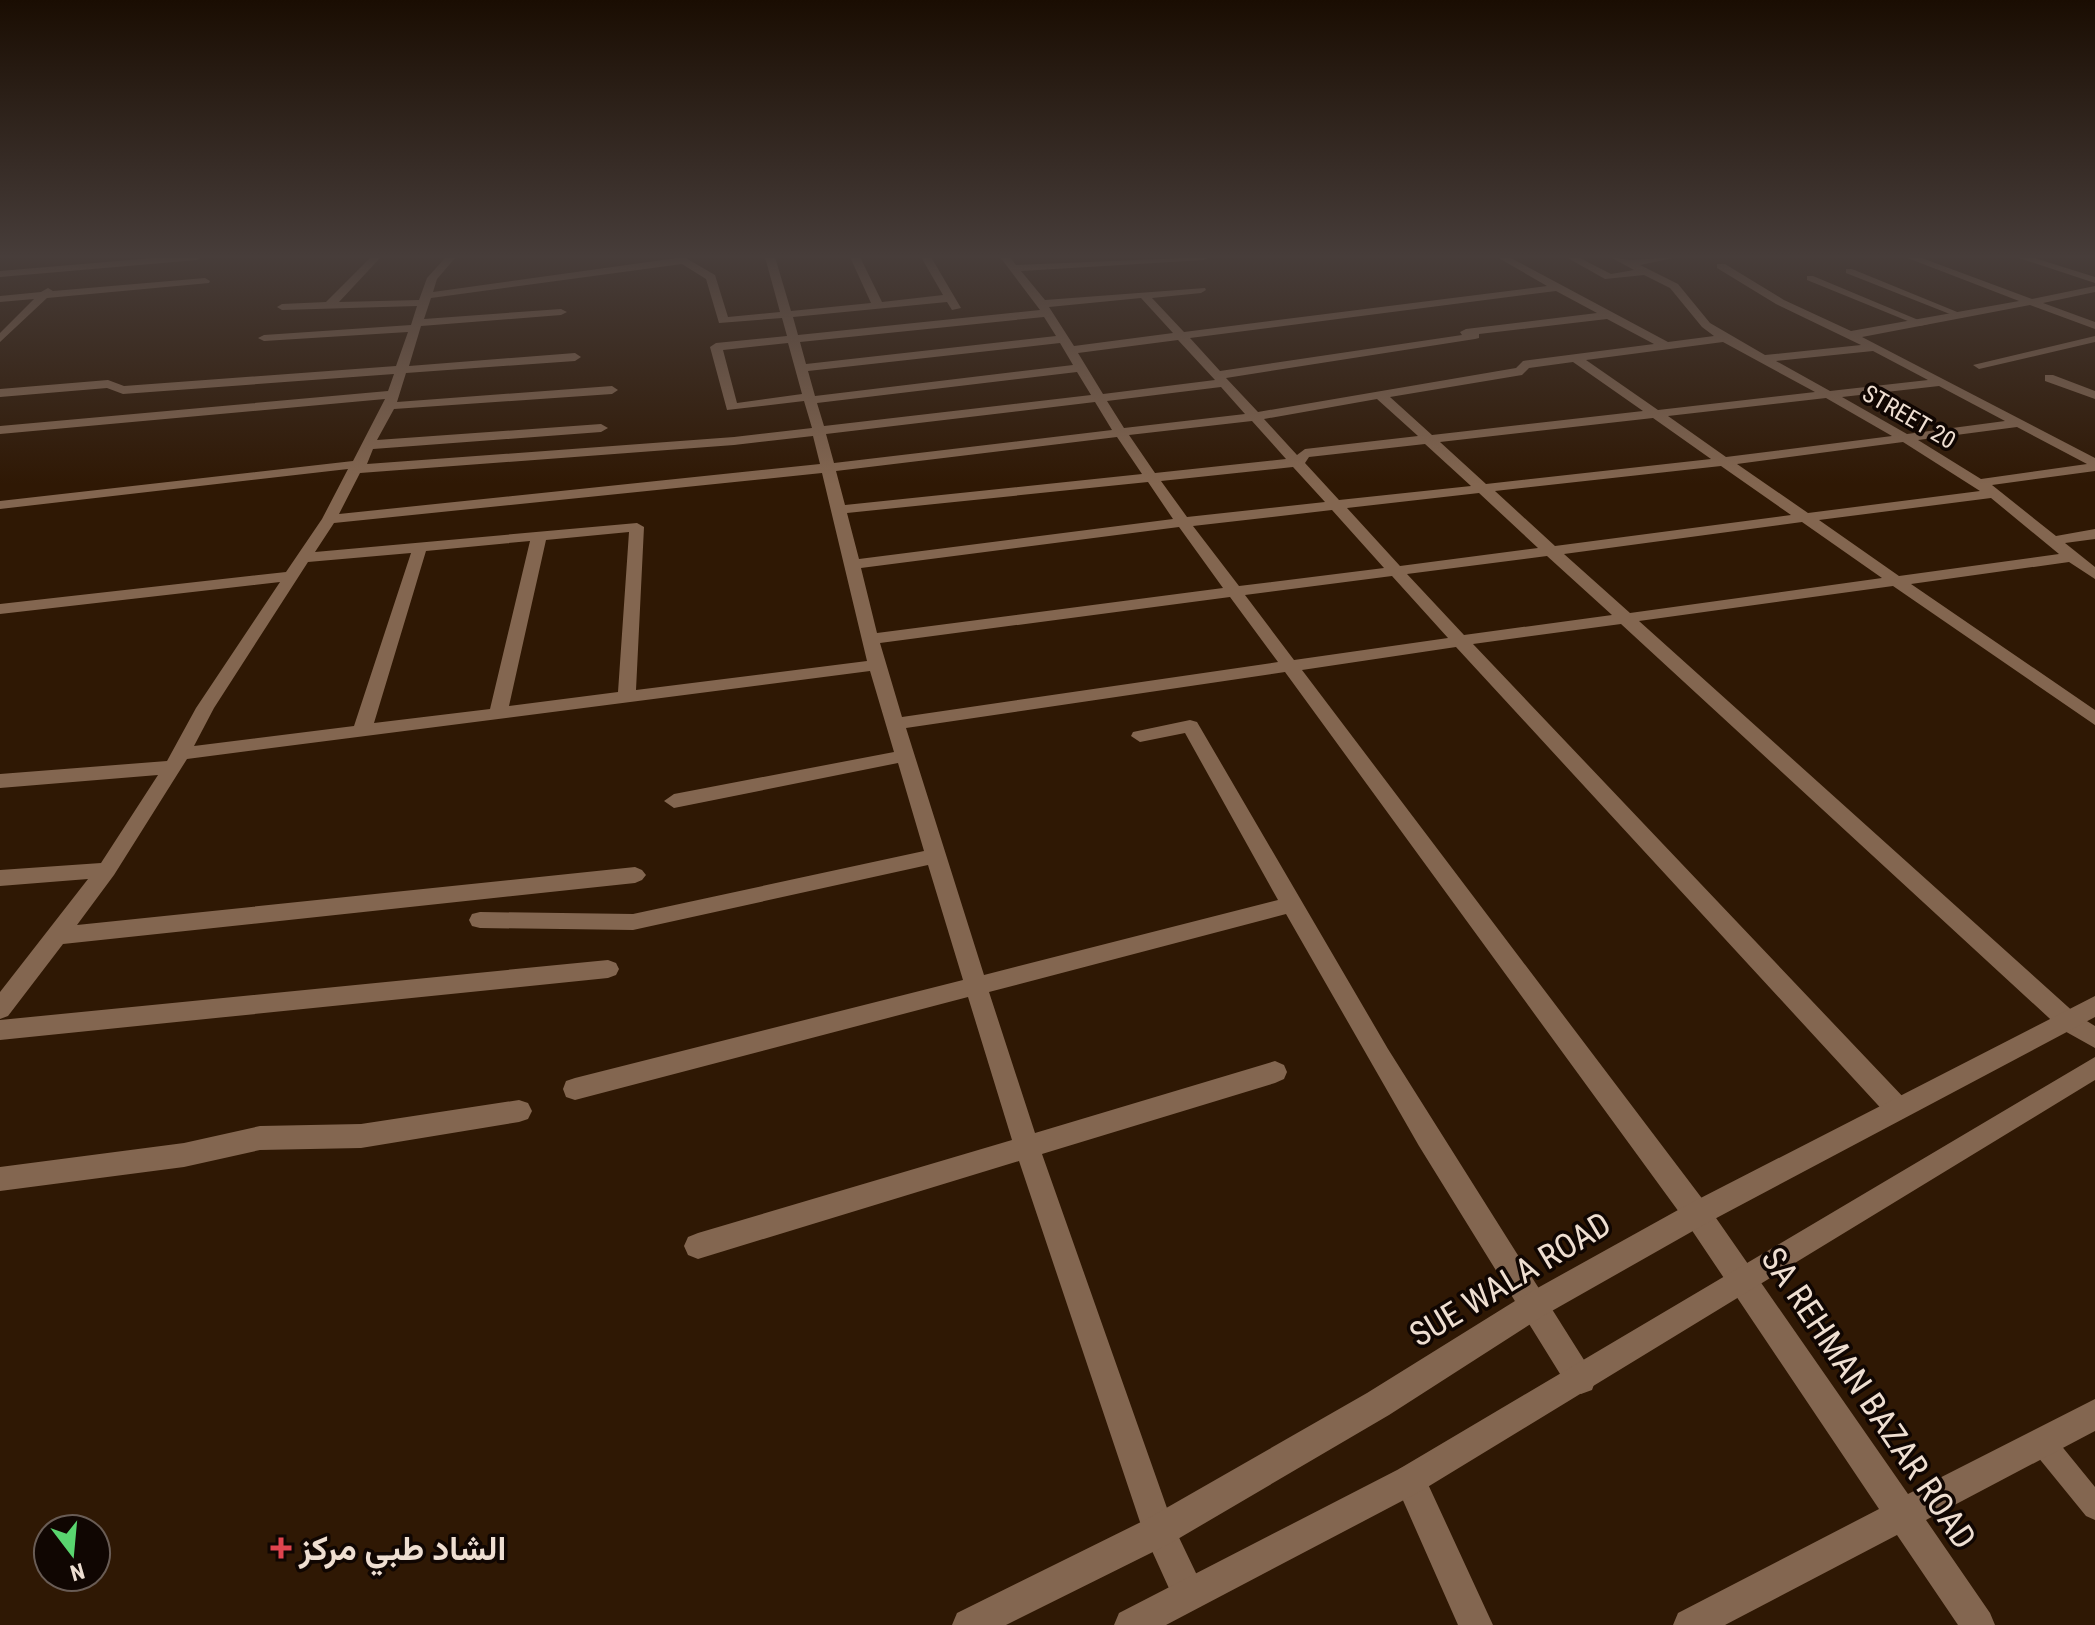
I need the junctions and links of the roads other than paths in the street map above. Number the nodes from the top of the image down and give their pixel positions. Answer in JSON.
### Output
{"nodes":[{"id":1,"x":330,"y":333,"type":"edge"},
{"id":2,"x":415,"y":333,"type":"edge"},
{"id":3,"x":793,"y":333,"type":"edge"},
{"id":4,"x":853,"y":333,"type":"edge"},
{"id":5,"x":1059,"y":333,"type":"edge"},
{"id":6,"x":1179,"y":333,"type":"edge"},
{"id":7,"x":1222,"y":333,"type":"edge"},
{"id":8,"x":1468,"y":333,"type":"edge"},
{"id":9,"x":1643,"y":333,"type":"edge"},
{"id":10,"x":1717,"y":333,"type":"edge"},
{"id":11,"x":1846,"y":333,"type":"edge"},
{"id":12,"x":1865,"y":333,"type":"edge"},
{"id":13,"x":1851,"y":335,"type":"junction"},
{"id":14,"x":264,"y":338,"type":"dead end"},
{"id":15,"x":1184,"y":338,"type":"junction"},
{"id":16,"x":1725,"y":338,"type":"junction"},
{"id":17,"x":795,"y":339,"type":"junction"},
{"id":18,"x":2095,"y":339,"type":"edge"},
{"id":19,"x":1067,"y":345,"type":"junction"},
{"id":20,"x":1666,"y":346,"type":"junction"},
{"id":21,"x":1875,"y":347,"type":"junction"},
{"id":22,"x":575,"y":357,"type":"dead end"},
{"id":23,"x":1575,"y":358,"type":"junction"},
{"id":24,"x":1762,"y":359,"type":"junction"},
{"id":25,"x":1979,"y":365,"type":"dead end"},
{"id":26,"x":402,"y":368,"type":"junction"},
{"id":27,"x":803,"y":368,"type":"junction"},
{"id":28,"x":1081,"y":368,"type":"junction"},
{"id":29,"x":2049,"y":378,"type":"dead end"},
{"id":30,"x":1222,"y":379,"type":"junction"},
{"id":31,"x":1940,"y":382,"type":"junction"},
{"id":32,"x":612,"y":390,"type":"dead end"},
{"id":33,"x":0,"y":393,"type":"edge"},
{"id":34,"x":1825,"y":394,"type":"junction"},
{"id":35,"x":2095,"y":395,"type":"edge"},
{"id":36,"x":1381,"y":396,"type":"junction"},
{"id":37,"x":1098,"y":397,"type":"junction"},
{"id":38,"x":810,"y":399,"type":"junction"},
{"id":39,"x":391,"y":400,"type":"junction"},
{"id":40,"x":1657,"y":414,"type":"junction"},
{"id":41,"x":1257,"y":416,"type":"junction"},
{"id":42,"x":2019,"y":423,"type":"junction"},
{"id":43,"x":601,"y":428,"type":"dead end"},
{"id":44,"x":0,"y":430,"type":"edge"},
{"id":45,"x":819,"y":431,"type":"junction"},
{"id":46,"x":1120,"y":432,"type":"junction"},
{"id":47,"x":1904,"y":438,"type":"junction"},
{"id":48,"x":1429,"y":439,"type":"junction"},
{"id":49,"x":369,"y":445,"type":"junction"},
{"id":50,"x":1726,"y":461,"type":"junction"},
{"id":51,"x":1299,"y":462,"type":"junction"},
{"id":52,"x":2095,"y":465,"type":"edge"},
{"id":53,"x":359,"y":466,"type":"junction"},
{"id":54,"x":826,"y":468,"type":"junction"},
{"id":55,"x":1152,"y":477,"type":"junction"},
{"id":56,"x":1979,"y":483,"type":"junction"},
{"id":57,"x":1485,"y":489,"type":"junction"},
{"id":58,"x":1994,"y":493,"type":"junction"},
{"id":59,"x":0,"y":505,"type":"edge"},
{"id":60,"x":1339,"y":506,"type":"junction"},
{"id":61,"x":837,"y":510,"type":"junction"},
{"id":62,"x":1806,"y":517,"type":"junction"},
{"id":63,"x":329,"y":519,"type":"junction"},
{"id":64,"x":1184,"y":524,"type":"junction"},
{"id":65,"x":2095,"y":534,"type":"edge"},
{"id":66,"x":539,"y":536,"type":"junction"},
{"id":67,"x":2052,"y":541,"type":"junction"},
{"id":68,"x":420,"y":547,"type":"junction"},
{"id":69,"x":1552,"y":549,"type":"junction"},
{"id":70,"x":2070,"y":557,"type":"junction"},
{"id":71,"x":304,"y":558,"type":"junction"},
{"id":72,"x":851,"y":565,"type":"junction"},
{"id":73,"x":1396,"y":569,"type":"junction"},
{"id":74,"x":2095,"y":574,"type":"edge"},
{"id":75,"x":293,"y":576,"type":"junction"},
{"id":76,"x":1898,"y":582,"type":"junction"},
{"id":77,"x":1235,"y":590,"type":"junction"},
{"id":78,"x":0,"y":609,"type":"edge"},
{"id":79,"x":1628,"y":618,"type":"junction"},
{"id":80,"x":871,"y":639,"type":"junction"},
{"id":81,"x":1460,"y":641,"type":"junction"},
{"id":82,"x":877,"y":665,"type":"junction"},
{"id":83,"x":1289,"y":666,"type":"junction"},
{"id":84,"x":627,"y":696,"type":"junction"},
{"id":85,"x":498,"y":713,"type":"junction"},
{"id":86,"x":2095,"y":719,"type":"edge"},
{"id":87,"x":895,"y":724,"type":"junction"},
{"id":88,"x":362,"y":731,"type":"junction"},
{"id":89,"x":1140,"y":736,"type":"dead end"},
{"id":90,"x":904,"y":756,"type":"junction"},
{"id":91,"x":177,"y":761,"type":"junction"},
{"id":92,"x":0,"y":781,"type":"edge"},
{"id":93,"x":674,"y":801,"type":"dead end"},
{"id":94,"x":937,"y":856,"type":"junction"},
{"id":95,"x":107,"y":870,"type":"junction"},
{"id":96,"x":635,"y":875,"type":"dead end"},
{"id":97,"x":0,"y":878,"type":"edge"},
{"id":98,"x":1291,"y":905,"type":"junction"},
{"id":99,"x":480,"y":920,"type":"dead end"},
{"id":100,"x":57,"y":936,"type":"junction"},
{"id":101,"x":608,"y":969,"type":"dead end"},
{"id":102,"x":976,"y":986,"type":"junction"},
{"id":103,"x":5,"y":997,"type":"edge"},
{"id":104,"x":2095,"y":1006,"type":"edge"},
{"id":105,"x":2069,"y":1022,"type":"junction"},
{"id":106,"x":0,"y":1030,"type":"edge"},
{"id":107,"x":2095,"y":1038,"type":"edge"},
{"id":108,"x":2095,"y":1067,"type":"edge"},
{"id":109,"x":1275,"y":1072,"type":"dead end"},
{"id":110,"x":575,"y":1089,"type":"dead end"},
{"id":111,"x":1897,"y":1108,"type":"junction"},
{"id":112,"x":519,"y":1111,"type":"dead end"},
{"id":113,"x":1027,"y":1147,"type":"junction"},
{"id":114,"x":0,"y":1179,"type":"edge"},
{"id":115,"x":1697,"y":1214,"type":"junction"},
{"id":116,"x":698,"y":1246,"type":"dead end"},
{"id":117,"x":1743,"y":1282,"type":"junction"},
{"id":118,"x":1533,"y":1306,"type":"junction"},
{"id":119,"x":1581,"y":1379,"type":"junction"},
{"id":120,"x":2095,"y":1414,"type":"edge"},
{"id":121,"x":2042,"y":1442,"type":"junction"},
{"id":122,"x":1410,"y":1480,"type":"junction"},
{"id":123,"x":2095,"y":1507,"type":"edge"},
{"id":124,"x":1901,"y":1516,"type":"junction"},
{"id":125,"x":1159,"y":1531,"type":"junction"},
{"id":126,"x":1189,"y":1594,"type":"junction"},
{"id":127,"x":969,"y":1625,"type":"edge"},
{"id":128,"x":1131,"y":1625,"type":"edge"},
{"id":129,"x":1476,"y":1625,"type":"edge"},
{"id":130,"x":1690,"y":1625,"type":"edge"},
{"id":131,"x":1978,"y":1625,"type":"edge"}],
"edges":[{"from":1,"to":14,"type":"street"},
{"from":2,"to":26,"type":"street"},
{"from":3,"to":17,"type":"street"},
{"from":4,"to":17,"type":"street"},
{"from":5,"to":19,"type":"street","name":"SA REHMAN BAZAR ROAD"},
{"from":6,"to":15,"type":"street"},
{"from":7,"to":15,"type":"street"},
{"from":8,"to":30,"type":"street"},
{"from":9,"to":20,"type":"street"},
{"from":10,"to":16,"type":"street","name":"STREET 20"},
{"from":11,"to":13,"type":"street"},
{"from":12,"to":13,"type":"street"},
{"from":13,"to":21,"type":"street"},
{"from":15,"to":19,"type":"street"},
{"from":15,"to":30,"type":"street"},
{"from":16,"to":20,"type":"street"},
{"from":16,"to":24,"type":"street","name":"STREET 20"},
{"from":17,"to":27,"type":"street"},
{"from":17,"to":38,"type":"street"},
{"from":18,"to":25,"type":"street"},
{"from":19,"to":27,"type":"street"},
{"from":19,"to":28,"type":"street","name":"SA REHMAN BAZAR ROAD"},
{"from":20,"to":23,"type":"street"},
{"from":21,"to":24,"type":"street"},
{"from":21,"to":31,"type":"street"},
{"from":22,"to":26,"type":"street"},
{"from":23,"to":36,"type":"street"},
{"from":23,"to":40,"type":"street"},
{"from":24,"to":34,"type":"street","name":"STREET 20"},
{"from":26,"to":33,"type":"street"},
{"from":26,"to":39,"type":"street"},
{"from":27,"to":38,"type":"street"},
{"from":28,"to":37,"type":"street","name":"SA REHMAN BAZAR ROAD"},
{"from":28,"to":38,"type":"street"},
{"from":29,"to":35,"type":"street"},
{"from":30,"to":37,"type":"street"},
{"from":30,"to":41,"type":"street"},
{"from":31,"to":34,"type":"street"},
{"from":31,"to":42,"type":"street"},
{"from":32,"to":39,"type":"street"},
{"from":34,"to":40,"type":"street"},
{"from":34,"to":47,"type":"street","name":"STREET 20"},
{"from":36,"to":41,"type":"street"},
{"from":36,"to":48,"type":"street"},
{"from":37,"to":45,"type":"street"},
{"from":37,"to":46,"type":"street","name":"SA REHMAN BAZAR ROAD"},
{"from":38,"to":45,"type":"street"},
{"from":39,"to":44,"type":"street"},
{"from":39,"to":49,"type":"street"},
{"from":40,"to":48,"type":"street"},
{"from":40,"to":50,"type":"street"},
{"from":41,"to":46,"type":"street"},
{"from":41,"to":51,"type":"street"},
{"from":42,"to":47,"type":"street"},
{"from":42,"to":52,"type":"street"},
{"from":43,"to":49,"type":"street"},
{"from":45,"to":53,"type":"street"},
{"from":45,"to":54,"type":"street"},
{"from":46,"to":54,"type":"street"},
{"from":46,"to":55,"type":"street","name":"SA REHMAN BAZAR ROAD"},
{"from":47,"to":50,"type":"street"},
{"from":47,"to":56,"type":"street","name":"STREET 20"},
{"from":48,"to":51,"type":"street"},
{"from":48,"to":57,"type":"street"},
{"from":49,"to":53,"type":"street"},
{"from":50,"to":57,"type":"street"},
{"from":50,"to":62,"type":"street"},
{"from":51,"to":55,"type":"street"},
{"from":51,"to":60,"type":"street"},
{"from":52,"to":56,"type":"street"},
{"from":53,"to":59,"type":"street"},
{"from":53,"to":63,"type":"street"},
{"from":54,"to":61,"type":"street"},
{"from":54,"to":63,"type":"street"},
{"from":55,"to":61,"type":"street"},
{"from":55,"to":64,"type":"street","name":"SA REHMAN BAZAR ROAD"},
{"from":56,"to":58,"type":"street","name":"STREET 20"},
{"from":57,"to":60,"type":"street"},
{"from":57,"to":69,"type":"street"},
{"from":58,"to":62,"type":"street"},
{"from":58,"to":67,"type":"street","name":"STREET 20"},
{"from":60,"to":64,"type":"street"},
{"from":60,"to":73,"type":"street"},
{"from":61,"to":72,"type":"street"},
{"from":62,"to":69,"type":"street"},
{"from":62,"to":76,"type":"street"},
{"from":63,"to":71,"type":"street"},
{"from":64,"to":72,"type":"street"},
{"from":64,"to":77,"type":"street","name":"SA REHMAN BAZAR ROAD"},
{"from":65,"to":67,"type":"street"},
{"from":66,"to":68,"type":"street"},
{"from":66,"to":84,"type":"street"},
{"from":66,"to":85,"type":"street"},
{"from":67,"to":70,"type":"street","name":"STREET 20"},
{"from":68,"to":71,"type":"street"},
{"from":68,"to":88,"type":"street"},
{"from":69,"to":73,"type":"street"},
{"from":69,"to":79,"type":"street"},
{"from":70,"to":74,"type":"street","name":"STREET 20"},
{"from":70,"to":76,"type":"street"},
{"from":71,"to":75,"type":"street"},
{"from":72,"to":80,"type":"street"},
{"from":73,"to":77,"type":"street"},
{"from":73,"to":81,"type":"street"},
{"from":75,"to":78,"type":"street"},
{"from":75,"to":91,"type":"street"},
{"from":76,"to":79,"type":"street"},
{"from":76,"to":86,"type":"street"},
{"from":77,"to":80,"type":"street"},
{"from":77,"to":83,"type":"street","name":"SA REHMAN BAZAR ROAD"},
{"from":79,"to":81,"type":"street"},
{"from":79,"to":105,"type":"street"},
{"from":80,"to":82,"type":"street"},
{"from":81,"to":83,"type":"street"},
{"from":81,"to":111,"type":"street"},
{"from":82,"to":84,"type":"street"},
{"from":82,"to":87,"type":"street"},
{"from":83,"to":87,"type":"street"},
{"from":83,"to":115,"type":"street","name":"SA REHMAN BAZAR ROAD"},
{"from":84,"to":85,"type":"street"},
{"from":85,"to":88,"type":"street"},
{"from":87,"to":90,"type":"street"},
{"from":88,"to":91,"type":"street"},
{"from":89,"to":98,"type":"street"},
{"from":90,"to":93,"type":"street"},
{"from":90,"to":94,"type":"street"},
{"from":91,"to":92,"type":"street"},
{"from":91,"to":95,"type":"street"},
{"from":94,"to":99,"type":"street"},
{"from":94,"to":102,"type":"street"},
{"from":95,"to":97,"type":"street"},
{"from":95,"to":100,"type":"street"},
{"from":96,"to":100,"type":"street"},
{"from":98,"to":102,"type":"street"},
{"from":98,"to":118,"type":"street"},
{"from":100,"to":103,"type":"street"},
{"from":101,"to":106,"type":"street"},
{"from":102,"to":110,"type":"street"},
{"from":102,"to":113,"type":"street"},
{"from":104,"to":105,"type":"street","name":"SUE WALA ROAD"},
{"from":105,"to":107,"type":"street"},
{"from":105,"to":111,"type":"street","name":"SUE WALA ROAD"},
{"from":108,"to":117,"type":"street"},
{"from":109,"to":113,"type":"street"},
{"from":111,"to":115,"type":"street","name":"SUE WALA ROAD"},
{"from":112,"to":114,"type":"street"},
{"from":113,"to":116,"type":"street"},
{"from":113,"to":125,"type":"street"},
{"from":115,"to":117,"type":"street","name":"SA REHMAN BAZAR ROAD"},
{"from":115,"to":118,"type":"street","name":"SUE WALA ROAD"},
{"from":117,"to":119,"type":"street"},
{"from":117,"to":124,"type":"street","name":"SA REHMAN BAZAR ROAD"},
{"from":118,"to":119,"type":"street"},
{"from":118,"to":125,"type":"street","name":"SUE WALA ROAD"},
{"from":119,"to":122,"type":"street"},
{"from":120,"to":121,"type":"street"},
{"from":121,"to":123,"type":"lane"},
{"from":121,"to":124,"type":"street"},
{"from":122,"to":126,"type":"street"},
{"from":122,"to":129,"type":"street"},
{"from":124,"to":130,"type":"street"},
{"from":124,"to":131,"type":"street","name":"SA REHMAN BAZAR ROAD"},
{"from":125,"to":126,"type":"street"},
{"from":125,"to":127,"type":"street","name":"SUE WALA ROAD"},
{"from":126,"to":128,"type":"street"}]}
